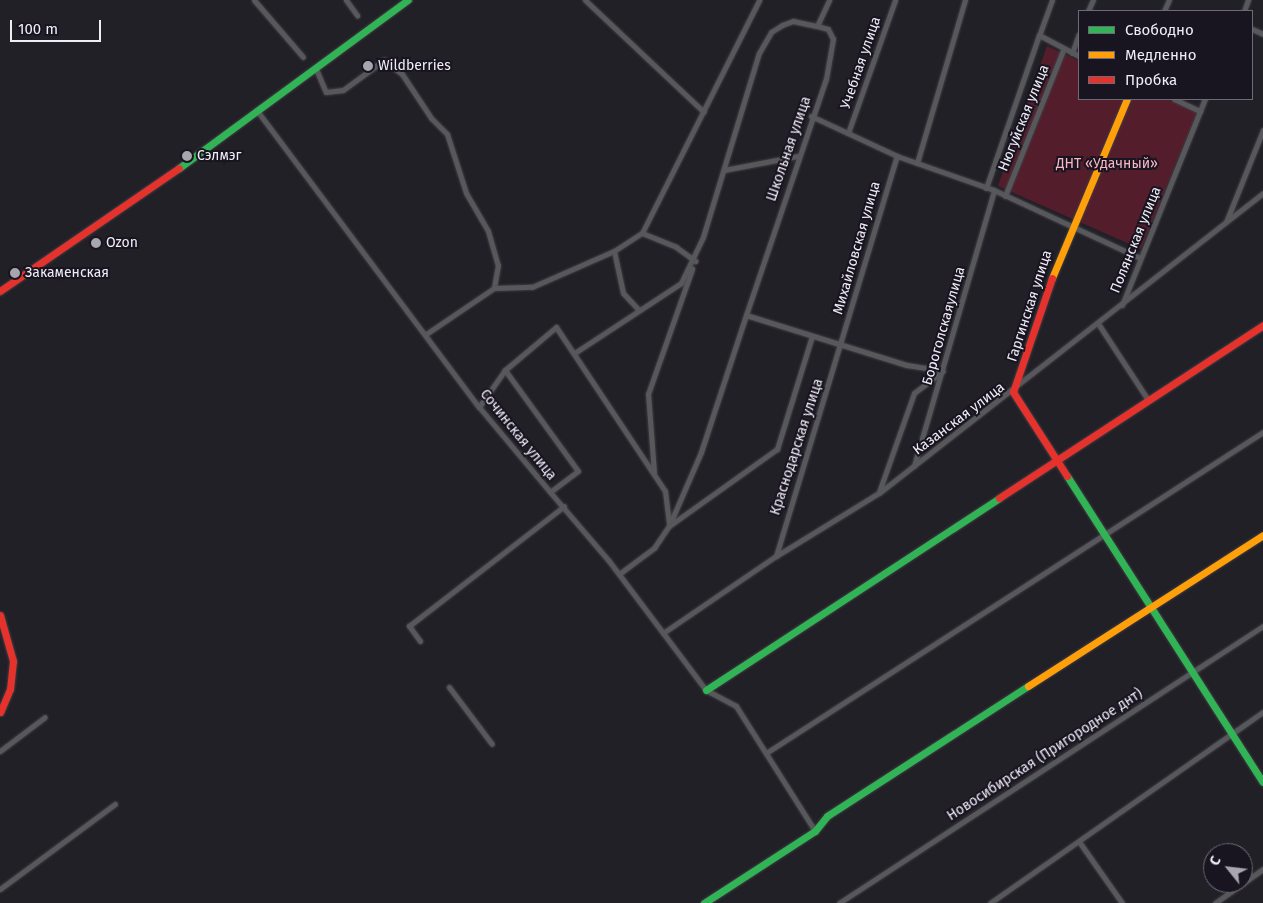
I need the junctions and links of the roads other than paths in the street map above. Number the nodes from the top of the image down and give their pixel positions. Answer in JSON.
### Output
{"nodes":[{"id":1,"x":254,"y":0,"type":"edge"},
{"id":2,"x":346,"y":0,"type":"edge"},
{"id":3,"x":408,"y":0,"type":"edge"},
{"id":4,"x":585,"y":0,"type":"edge"},
{"id":5,"x":829,"y":0,"type":"edge"},
{"id":6,"x":895,"y":0,"type":"edge"},
{"id":7,"x":965,"y":0,"type":"edge"},
{"id":8,"x":1052,"y":0,"type":"edge"},
{"id":9,"x":758,"y":1,"type":"edge"},
{"id":10,"x":357,"y":15,"type":"dead end"},
{"id":11,"x":818,"y":26,"type":"junction"},
{"id":12,"x":1040,"y":35,"type":"junction"},
{"id":13,"x":1078,"y":37,"type":"edge"},
{"id":14,"x":1064,"y":48,"type":"junction"},
{"id":15,"x":1072,"y":52,"type":"junction"},
{"id":16,"x":1078,"y":55,"type":"edge"},
{"id":17,"x":302,"y":58,"type":"dead end"},
{"id":18,"x":316,"y":68,"type":"junction"},
{"id":19,"x":1127,"y":100,"type":"edge"},
{"id":20,"x":1176,"y":100,"type":"edge"},
{"id":21,"x":1205,"y":100,"type":"edge"},
{"id":22,"x":1200,"y":111,"type":"junction"},
{"id":23,"x":258,"y":112,"type":"junction"},
{"id":24,"x":704,"y":112,"type":"junction"},
{"id":25,"x":811,"y":116,"type":"junction"},
{"id":26,"x":1263,"y":130,"type":"edge"},
{"id":27,"x":848,"y":133,"type":"junction"},
{"id":28,"x":798,"y":156,"type":"junction"},
{"id":29,"x":897,"y":156,"type":"junction"},
{"id":30,"x":917,"y":163,"type":"junction"},
{"id":31,"x":724,"y":170,"type":"junction"},
{"id":32,"x":986,"y":188,"type":"junction"},
{"id":33,"x":994,"y":190,"type":"junction"},
{"id":34,"x":1263,"y":193,"type":"edge"},
{"id":35,"x":1005,"y":196,"type":"junction"},
{"id":36,"x":1226,"y":223,"type":"junction"},
{"id":37,"x":1071,"y":228,"type":"junction"},
{"id":38,"x":642,"y":234,"type":"junction"},
{"id":39,"x":614,"y":251,"type":"junction"},
{"id":40,"x":696,"y":258,"type":"junction"},
{"id":41,"x":1140,"y":258,"type":"junction"},
{"id":42,"x":494,"y":288,"type":"junction"},
{"id":43,"x":0,"y":291,"type":"edge"},
{"id":44,"x":1122,"y":306,"type":"junction"},
{"id":45,"x":639,"y":310,"type":"junction"},
{"id":46,"x":746,"y":314,"type":"junction"},
{"id":47,"x":1099,"y":325,"type":"junction"},
{"id":48,"x":1263,"y":325,"type":"edge"},
{"id":49,"x":426,"y":334,"type":"junction"},
{"id":50,"x":812,"y":336,"type":"junction"},
{"id":51,"x":842,"y":346,"type":"junction"},
{"id":52,"x":576,"y":352,"type":"junction"},
{"id":53,"x":505,"y":370,"type":"junction"},
{"id":54,"x":943,"y":371,"type":"junction"},
{"id":55,"x":1014,"y":392,"type":"junction"},
{"id":56,"x":1148,"y":400,"type":"junction"},
{"id":57,"x":479,"y":406,"type":"junction"},
{"id":58,"x":1263,"y":432,"type":"edge"},
{"id":59,"x":1056,"y":460,"type":"junction"},
{"id":60,"x":914,"y":467,"type":"junction"},
{"id":61,"x":654,"y":473,"type":"junction"},
{"id":62,"x":550,"y":492,"type":"junction"},
{"id":63,"x":879,"y":493,"type":"junction"},
{"id":64,"x":564,"y":506,"type":"junction"},
{"id":65,"x":669,"y":526,"type":"junction"},
{"id":66,"x":1102,"y":534,"type":"junction"},
{"id":67,"x":1263,"y":535,"type":"edge"},
{"id":68,"x":776,"y":556,"type":"junction"},
{"id":69,"x":619,"y":574,"type":"junction"},
{"id":70,"x":1151,"y":607,"type":"junction"},
{"id":71,"x":0,"y":614,"type":"edge"},
{"id":72,"x":1263,"y":626,"type":"edge"},
{"id":73,"x":663,"y":633,"type":"junction"},
{"id":74,"x":420,"y":641,"type":"dead end"},
{"id":75,"x":1194,"y":671,"type":"junction"},
{"id":76,"x":449,"y":687,"type":"dead end"},
{"id":77,"x":706,"y":690,"type":"junction"},
{"id":78,"x":0,"y":712,"type":"edge"},
{"id":79,"x":1263,"y":712,"type":"edge"},
{"id":80,"x":45,"y":717,"type":"dead end"},
{"id":81,"x":1234,"y":734,"type":"junction"},
{"id":82,"x":492,"y":744,"type":"dead end"},
{"id":83,"x":0,"y":751,"type":"edge"},
{"id":84,"x":766,"y":753,"type":"junction"},
{"id":85,"x":1263,"y":782,"type":"edge"},
{"id":86,"x":115,"y":804,"type":"dead end"},
{"id":87,"x":815,"y":830,"type":"junction"},
{"id":88,"x":1080,"y":843,"type":"junction"},
{"id":89,"x":1263,"y":869,"type":"edge"},
{"id":90,"x":0,"y":889,"type":"edge"},
{"id":91,"x":704,"y":903,"type":"edge"},
{"id":92,"x":840,"y":903,"type":"edge"},
{"id":93,"x":990,"y":903,"type":"edge"},
{"id":94,"x":1122,"y":903,"type":"edge"},
{"id":95,"x":1214,"y":903,"type":"edge"}],
"edges":[{"from":1,"to":17,"type":"street"},
{"from":2,"to":10,"type":"street"},
{"from":3,"to":18,"type":"street"},
{"from":4,"to":24,"type":"street"},
{"from":5,"to":11,"type":"street"},
{"from":6,"to":27,"type":"street","name":"Учебная улица"},
{"from":7,"to":30,"type":"street"},
{"from":8,"to":12,"type":"street"},
{"from":9,"to":24,"type":"street"},
{"from":11,"to":25,"type":"street","name":"Школьная улица"},
{"from":11,"to":31,"type":"street"},
{"from":12,"to":14,"type":"street"},
{"from":12,"to":32,"type":"street"},
{"from":13,"to":15,"type":"street"},
{"from":14,"to":15,"type":"street"},
{"from":14,"to":35,"type":"street","name":"Нюгуйская улица"},
{"from":15,"to":16,"type":"street"},
{"from":18,"to":23,"type":"street"},
{"from":18,"to":42,"type":"street"},
{"from":19,"to":37,"type":"street","name":"Гаргинская улица"},
{"from":20,"to":22,"type":"street"},
{"from":21,"to":22,"type":"street","name":"Полянская улица"},
{"from":22,"to":41,"type":"street","name":"Полянская улица"},
{"from":23,"to":43,"type":"street"},
{"from":23,"to":49,"type":"street","name":"Сочинская улица"},
{"from":24,"to":38,"type":"street"},
{"from":25,"to":27,"type":"street"},
{"from":25,"to":28,"type":"street","name":"Школьная улица"},
{"from":26,"to":36,"type":"street"},
{"from":27,"to":29,"type":"street"},
{"from":28,"to":31,"type":"street"},
{"from":28,"to":46,"type":"street","name":"Школьная улица"},
{"from":29,"to":30,"type":"street"},
{"from":29,"to":51,"type":"street","name":"Михайловская улица"},
{"from":30,"to":32,"type":"street"},
{"from":31,"to":40,"type":"street"},
{"from":32,"to":33,"type":"street"},
{"from":33,"to":35,"type":"street"},
{"from":33,"to":54,"type":"street","name":"Бороголскаяулица"},
{"from":34,"to":36,"type":"street","name":"Казанская улица"},
{"from":35,"to":37,"type":"street"},
{"from":36,"to":44,"type":"street","name":"Казанская улица"},
{"from":37,"to":41,"type":"street"},
{"from":37,"to":55,"type":"street","name":"Гаргинская улица"},
{"from":38,"to":39,"type":"street"},
{"from":38,"to":40,"type":"street"},
{"from":39,"to":42,"type":"street"},
{"from":39,"to":45,"type":"street"},
{"from":40,"to":45,"type":"street"},
{"from":40,"to":61,"type":"street"},
{"from":41,"to":44,"type":"street","name":"Полянская улица"},
{"from":42,"to":49,"type":"street"},
{"from":44,"to":47,"type":"street","name":"Казанская улица"},
{"from":45,"to":52,"type":"street"},
{"from":46,"to":50,"type":"street"},
{"from":46,"to":65,"type":"street","name":"Школьная улица"},
{"from":47,"to":55,"type":"street","name":"Казанская улица"},
{"from":47,"to":56,"type":"street"},
{"from":48,"to":56,"type":"street"},
{"from":49,"to":57,"type":"street","name":"Сочинская улица"},
{"from":50,"to":51,"type":"street"},
{"from":50,"to":65,"type":"street"},
{"from":51,"to":54,"type":"street"},
{"from":51,"to":68,"type":"street","name":"Краснодарская улица"},
{"from":52,"to":53,"type":"street"},
{"from":52,"to":61,"type":"street"},
{"from":53,"to":57,"type":"street"},
{"from":53,"to":62,"type":"street","name":"Сочинская улица"},
{"from":54,"to":60,"type":"street","name":"Бороголскаяулица"},
{"from":54,"to":63,"type":"street","name":"Казанская улица"},
{"from":55,"to":59,"type":"street"},
{"from":55,"to":60,"type":"street","name":"Казанская улица"},
{"from":56,"to":59,"type":"street"},
{"from":57,"to":62,"type":"street","name":"Сочинская улица"},
{"from":58,"to":66,"type":"street"},
{"from":59,"to":66,"type":"street"},
{"from":59,"to":77,"type":"street"},
{"from":60,"to":63,"type":"street","name":"Казанская улица"},
{"from":61,"to":65,"type":"street"},
{"from":62,"to":64,"type":"street"},
{"from":63,"to":68,"type":"street","name":"Казанская улица"},
{"from":64,"to":69,"type":"street"},
{"from":64,"to":74,"type":"street"},
{"from":65,"to":69,"type":"street"},
{"from":66,"to":70,"type":"street"},
{"from":66,"to":84,"type":"street"},
{"from":67,"to":70,"type":"street"},
{"from":68,"to":73,"type":"street","name":"Казанская улица"},
{"from":69,"to":73,"type":"street"},
{"from":70,"to":75,"type":"street"},
{"from":70,"to":87,"type":"street"},
{"from":71,"to":78,"type":"street"},
{"from":72,"to":75,"type":"street","name":"Новосибирская (Пригородное днт)"},
{"from":73,"to":77,"type":"street"},
{"from":75,"to":81,"type":"street"},
{"from":75,"to":92,"type":"street","name":"Новосибирская (Пригородное днт)"},
{"from":76,"to":82,"type":"street"},
{"from":77,"to":84,"type":"street"},
{"from":79,"to":81,"type":"street"},
{"from":80,"to":83,"type":"street"},
{"from":81,"to":85,"type":"street"},
{"from":81,"to":88,"type":"street"},
{"from":84,"to":87,"type":"street"},
{"from":86,"to":90,"type":"street"},
{"from":87,"to":91,"type":"street"},
{"from":88,"to":93,"type":"street"},
{"from":88,"to":94,"type":"street"},
{"from":89,"to":95,"type":"street"}]}
